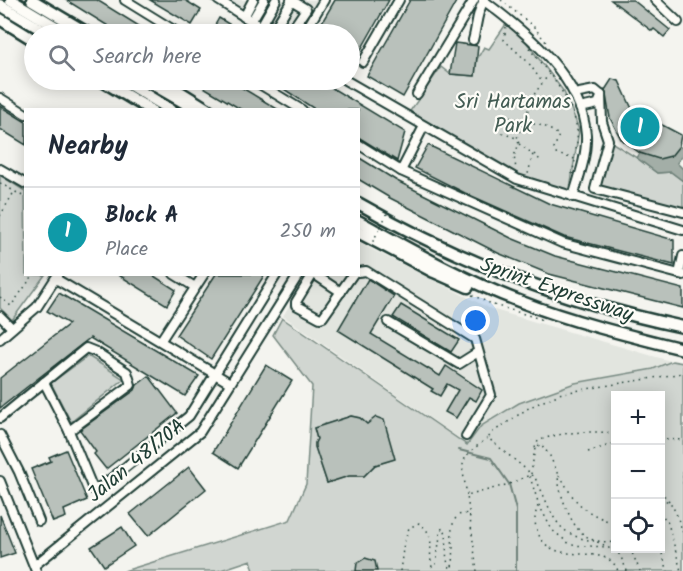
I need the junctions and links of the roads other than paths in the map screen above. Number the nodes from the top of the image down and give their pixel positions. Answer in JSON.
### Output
{"nodes":[{"id":1,"x":11,"y":0,"type":"edge"},
{"id":2,"x":32,"y":0,"type":"edge"},
{"id":3,"x":125,"y":0,"type":"edge"},
{"id":4,"x":218,"y":0,"type":"edge"},
{"id":5,"x":238,"y":0,"type":"edge"},
{"id":6,"x":254,"y":0,"type":"edge"},
{"id":7,"x":264,"y":0,"type":"edge"},
{"id":8,"x":276,"y":0,"type":"edge"},
{"id":9,"x":292,"y":0,"type":"edge"},
{"id":10,"x":312,"y":0,"type":"edge"},
{"id":11,"x":324,"y":0,"type":"edge"},
{"id":12,"x":399,"y":0,"type":"edge"},
{"id":13,"x":474,"y":0,"type":"edge"},
{"id":14,"x":483,"y":0,"type":"edge"},
{"id":15,"x":655,"y":0,"type":"edge"},
{"id":16,"x":0,"y":5,"type":"edge"},
{"id":17,"x":232,"y":9,"type":"junction"},
{"id":18,"x":306,"y":9,"type":"junction"},
{"id":19,"x":244,"y":16,"type":"junction"},
{"id":20,"x":0,"y":20,"type":"edge"},
{"id":21,"x":251,"y":22,"type":"junction"},
{"id":22,"x":678,"y":22,"type":"dead end"},
{"id":23,"x":32,"y":24,"type":"edge"},
{"id":24,"x":51,"y":24,"type":"edge"},
{"id":25,"x":72,"y":24,"type":"edge"},
{"id":26,"x":164,"y":24,"type":"edge"},
{"id":27,"x":255,"y":24,"type":"edge"},
{"id":28,"x":262,"y":24,"type":"edge"},
{"id":29,"x":277,"y":24,"type":"edge"},
{"id":30,"x":296,"y":24,"type":"edge"},
{"id":31,"x":310,"y":24,"type":"edge"},
{"id":32,"x":24,"y":34,"type":"edge"},
{"id":33,"x":473,"y":40,"type":"dead end"},
{"id":34,"x":363,"y":62,"type":"dead end"},
{"id":35,"x":360,"y":89,"type":"edge"},
{"id":36,"x":118,"y":90,"type":"edge"},
{"id":37,"x":138,"y":90,"type":"edge"},
{"id":38,"x":162,"y":90,"type":"edge"},
{"id":39,"x":177,"y":90,"type":"edge"},
{"id":40,"x":269,"y":90,"type":"edge"},
{"id":41,"x":417,"y":94,"type":"dead end"},
{"id":42,"x":574,"y":94,"type":"junction"},
{"id":43,"x":601,"y":95,"type":"junction"},
{"id":44,"x":0,"y":98,"type":"edge"},
{"id":45,"x":148,"y":108,"type":"edge"},
{"id":46,"x":168,"y":108,"type":"edge"},
{"id":47,"x":194,"y":108,"type":"edge"},
{"id":48,"x":206,"y":108,"type":"edge"},
{"id":49,"x":299,"y":108,"type":"edge"},
{"id":50,"x":580,"y":108,"type":"junction"},
{"id":51,"x":24,"y":113,"type":"edge"},
{"id":52,"x":424,"y":126,"type":"junction"},
{"id":53,"x":360,"y":145,"type":"edge"},
{"id":54,"x":0,"y":168,"type":"edge"},
{"id":55,"x":401,"y":171,"type":"junction"},
{"id":56,"x":24,"y":183,"type":"edge"},
{"id":57,"x":573,"y":197,"type":"junction"},
{"id":58,"x":360,"y":204,"type":"edge"},
{"id":59,"x":683,"y":212,"type":"edge"},
{"id":60,"x":360,"y":222,"type":"edge"},
{"id":61,"x":683,"y":230,"type":"edge"},
{"id":62,"x":360,"y":233,"type":"edge"},
{"id":63,"x":683,"y":256,"type":"edge"},
{"id":64,"x":360,"y":272,"type":"edge"},
{"id":65,"x":681,"y":275,"type":"edge"},
{"id":66,"x":177,"y":276,"type":"edge"},
{"id":67,"x":203,"y":276,"type":"edge"},
{"id":68,"x":276,"y":276,"type":"edge"},
{"id":69,"x":297,"y":276,"type":"edge"},
{"id":70,"x":313,"y":276,"type":"edge"},
{"id":71,"x":317,"y":276,"type":"edge"},
{"id":72,"x":351,"y":276,"type":"edge"},
{"id":73,"x":57,"y":277,"type":"edge"},
{"id":74,"x":195,"y":287,"type":"junction"},
{"id":75,"x":341,"y":292,"type":"junction"},
{"id":76,"x":520,"y":302,"type":"junction"},
{"id":77,"x":0,"y":315,"type":"edge"},
{"id":78,"x":388,"y":322,"type":"dead end"},
{"id":79,"x":683,"y":327,"type":"edge"},
{"id":80,"x":12,"y":328,"type":"junction"},
{"id":81,"x":0,"y":339,"type":"edge"},
{"id":82,"x":161,"y":340,"type":"junction"},
{"id":83,"x":683,"y":349,"type":"edge"},
{"id":84,"x":478,"y":352,"type":"junction"},
{"id":85,"x":215,"y":374,"type":"junction"},
{"id":86,"x":44,"y":382,"type":"junction"},
{"id":87,"x":230,"y":383,"type":"junction"},
{"id":88,"x":0,"y":418,"type":"edge"},
{"id":89,"x":69,"y":431,"type":"junction"},
{"id":90,"x":0,"y":435,"type":"edge"},
{"id":91,"x":466,"y":436,"type":"dead end"},
{"id":92,"x":0,"y":481,"type":"edge"},
{"id":93,"x":39,"y":521,"type":"dead end"},
{"id":94,"x":36,"y":568,"type":"edge"}],
"edges":[{"from":1,"to":24,"type":"highway"},
{"from":2,"to":25,"type":"highway"},
{"from":3,"to":26,"type":"street"},
{"from":4,"to":17,"type":"street"},
{"from":5,"to":17,"type":"street"},
{"from":6,"to":19,"type":"street"},
{"from":7,"to":21,"type":"street"},
{"from":8,"to":28,"type":"street"},
{"from":9,"to":18,"type":"street"},
{"from":9,"to":29,"type":"street"},
{"from":10,"to":18,"type":"street"},
{"from":11,"to":31,"type":"street"},
{"from":12,"to":34,"type":"street"},
{"from":13,"to":41,"type":"street"},
{"from":14,"to":33,"type":"street"},
{"from":14,"to":42,"type":"street"},
{"from":15,"to":22,"type":"street"},
{"from":16,"to":23,"type":"highway"},
{"from":17,"to":19,"type":"street"},
{"from":18,"to":30,"type":"street"},
{"from":19,"to":21,"type":"street"},
{"from":20,"to":32,"type":"highway"},
{"from":21,"to":27,"type":"street"},
{"from":35,"to":52,"type":"street"},
{"from":36,"to":45,"type":"highway"},
{"from":37,"to":46,"type":"highway"},
{"from":38,"to":47,"type":"highway"},
{"from":39,"to":48,"type":"highway"},
{"from":40,"to":49,"type":"street"},
{"from":42,"to":43,"type":"street"},
{"from":42,"to":50,"type":"street"},
{"from":43,"to":50,"type":"street"},
{"from":43,"to":59,"type":"street"},
{"from":44,"to":51,"type":"street"},
{"from":50,"to":57,"type":"street"},
{"from":52,"to":55,"type":"street"},
{"from":52,"to":57,"type":"street"},
{"from":53,"to":55,"type":"street"},
{"from":54,"to":56,"type":"street"},
{"from":55,"to":65,"type":"street"},
{"from":57,"to":61,"type":"street"},
{"from":58,"to":79,"type":"highway","name":"Sprint Expressway"},
{"from":60,"to":76,"type":"highway","name":"Sprint Expressway"},
{"from":62,"to":76,"type":"highway"},
{"from":63,"to":65,"type":"street"},
{"from":64,"to":84,"type":"street"},
{"from":66,"to":74,"type":"street"},
{"from":67,"to":74,"type":"street"},
{"from":68,"to":85,"type":"street"},
{"from":69,"to":87,"type":"street","name":"Jalan 48/70A"},
{"from":70,"to":75,"type":"street"},
{"from":71,"to":75,"type":"street"},
{"from":72,"to":75,"type":"street"},
{"from":73,"to":80,"type":"street"},
{"from":73,"to":82,"type":"street"},
{"from":74,"to":82,"type":"street"},
{"from":76,"to":83,"type":"highway","name":"Sprint Expressway"},
{"from":77,"to":80,"type":"street"},
{"from":78,"to":84,"type":"street"},
{"from":80,"to":81,"type":"street"},
{"from":82,"to":85,"type":"street"},
{"from":84,"to":91,"type":"street"},
{"from":85,"to":87,"type":"street"},
{"from":85,"to":89,"type":"street"},
{"from":86,"to":88,"type":"street"},
{"from":86,"to":89,"type":"street"},
{"from":86,"to":89,"type":"street"},
{"from":87,"to":94,"type":"street","name":"Jalan 48/70A"},
{"from":90,"to":93,"type":"street"},
{"from":92,"to":94,"type":"street"}]}
